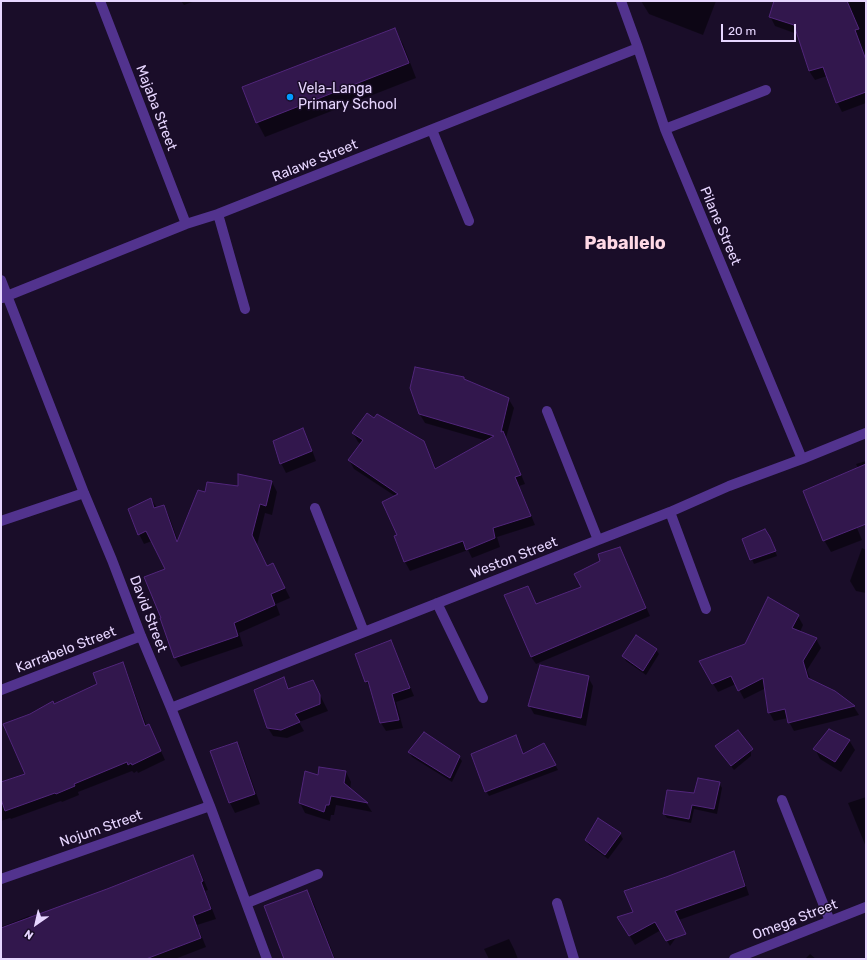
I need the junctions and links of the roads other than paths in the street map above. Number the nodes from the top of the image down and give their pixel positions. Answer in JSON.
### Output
{"nodes":[{"id":1,"x":100,"y":1,"type":"edge"},
{"id":2,"x":622,"y":1,"type":"edge"},
{"id":3,"x":638,"y":48,"type":"junction"},
{"id":4,"x":766,"y":90,"type":"dead end"},
{"id":5,"x":665,"y":128,"type":"junction"},
{"id":6,"x":432,"y":130,"type":"junction"},
{"id":7,"x":218,"y":214,"type":"junction"},
{"id":8,"x":469,"y":221,"type":"dead end"},
{"id":9,"x":186,"y":224,"type":"junction"},
{"id":10,"x":1,"y":280,"type":"edge"},
{"id":11,"x":4,"y":297,"type":"edge"},
{"id":12,"x":245,"y":309,"type":"dead end"},
{"id":13,"x":547,"y":411,"type":"dead end"},
{"id":14,"x":866,"y":433,"type":"edge"},
{"id":15,"x":802,"y":459,"type":"junction"},
{"id":16,"x":84,"y":493,"type":"junction"},
{"id":17,"x":315,"y":508,"type":"dead end"},
{"id":18,"x":670,"y":512,"type":"junction"},
{"id":19,"x":1,"y":521,"type":"edge"},
{"id":20,"x":598,"y":540,"type":"junction"},
{"id":21,"x":437,"y":603,"type":"junction"},
{"id":22,"x":706,"y":609,"type":"dead end"},
{"id":23,"x":364,"y":632,"type":"junction"},
{"id":24,"x":141,"y":636,"type":"junction"},
{"id":25,"x":1,"y":690,"type":"edge"},
{"id":26,"x":483,"y":698,"type":"dead end"},
{"id":27,"x":171,"y":708,"type":"junction"},
{"id":28,"x":782,"y":800,"type":"dead end"},
{"id":29,"x":210,"y":806,"type":"junction"},
{"id":30,"x":318,"y":874,"type":"dead end"},
{"id":31,"x":1,"y":879,"type":"edge"},
{"id":32,"x":557,"y":903,"type":"dead end"},
{"id":33,"x":247,"y":904,"type":"junction"},
{"id":34,"x":866,"y":907,"type":"edge"},
{"id":35,"x":830,"y":921,"type":"junction"},
{"id":36,"x":267,"y":959,"type":"edge"},
{"id":37,"x":574,"y":959,"type":"edge"},
{"id":38,"x":734,"y":959,"type":"edge"}],
"edges":[{"from":1,"to":9,"type":"street","name":"Majaba Street"},
{"from":2,"to":3,"type":"street","name":"Pilane Street"},
{"from":3,"to":5,"type":"street","name":"Pilane Street"},
{"from":3,"to":6,"type":"street","name":"Ralawe Street"},
{"from":4,"to":5,"type":"street"},
{"from":5,"to":15,"type":"street","name":"Pilane Street"},
{"from":6,"to":7,"type":"street","name":"Ralawe Street"},
{"from":6,"to":8,"type":"street"},
{"from":7,"to":9,"type":"street","name":"Ralawe Street"},
{"from":7,"to":12,"type":"street"},
{"from":9,"to":11,"type":"street","name":"Ralawe Street"},
{"from":10,"to":11,"type":"street","name":"David Street"},
{"from":11,"to":16,"type":"street","name":"David Street"},
{"from":13,"to":20,"type":"street"},
{"from":14,"to":15,"type":"street","name":"Weston Street"},
{"from":15,"to":18,"type":"street","name":"Weston Street"},
{"from":16,"to":19,"type":"street"},
{"from":16,"to":24,"type":"street","name":"David Street"},
{"from":17,"to":23,"type":"street"},
{"from":18,"to":20,"type":"street","name":"Weston Street"},
{"from":18,"to":22,"type":"street"},
{"from":20,"to":21,"type":"street","name":"Weston Street"},
{"from":21,"to":23,"type":"street","name":"Weston Street"},
{"from":21,"to":26,"type":"street"},
{"from":23,"to":27,"type":"street","name":"Weston Street"},
{"from":24,"to":25,"type":"street","name":"Karrabelo Street"},
{"from":24,"to":27,"type":"street","name":"David Street"},
{"from":27,"to":29,"type":"street","name":"David Street"},
{"from":28,"to":35,"type":"street"},
{"from":29,"to":31,"type":"street","name":"Nojum Street"},
{"from":29,"to":33,"type":"street","name":"David Street"},
{"from":30,"to":33,"type":"street"},
{"from":32,"to":37,"type":"street"},
{"from":33,"to":36,"type":"street","name":"David Street"},
{"from":34,"to":35,"type":"street","name":"Omega Street"},
{"from":35,"to":38,"type":"street","name":"Omega Street"}]}
